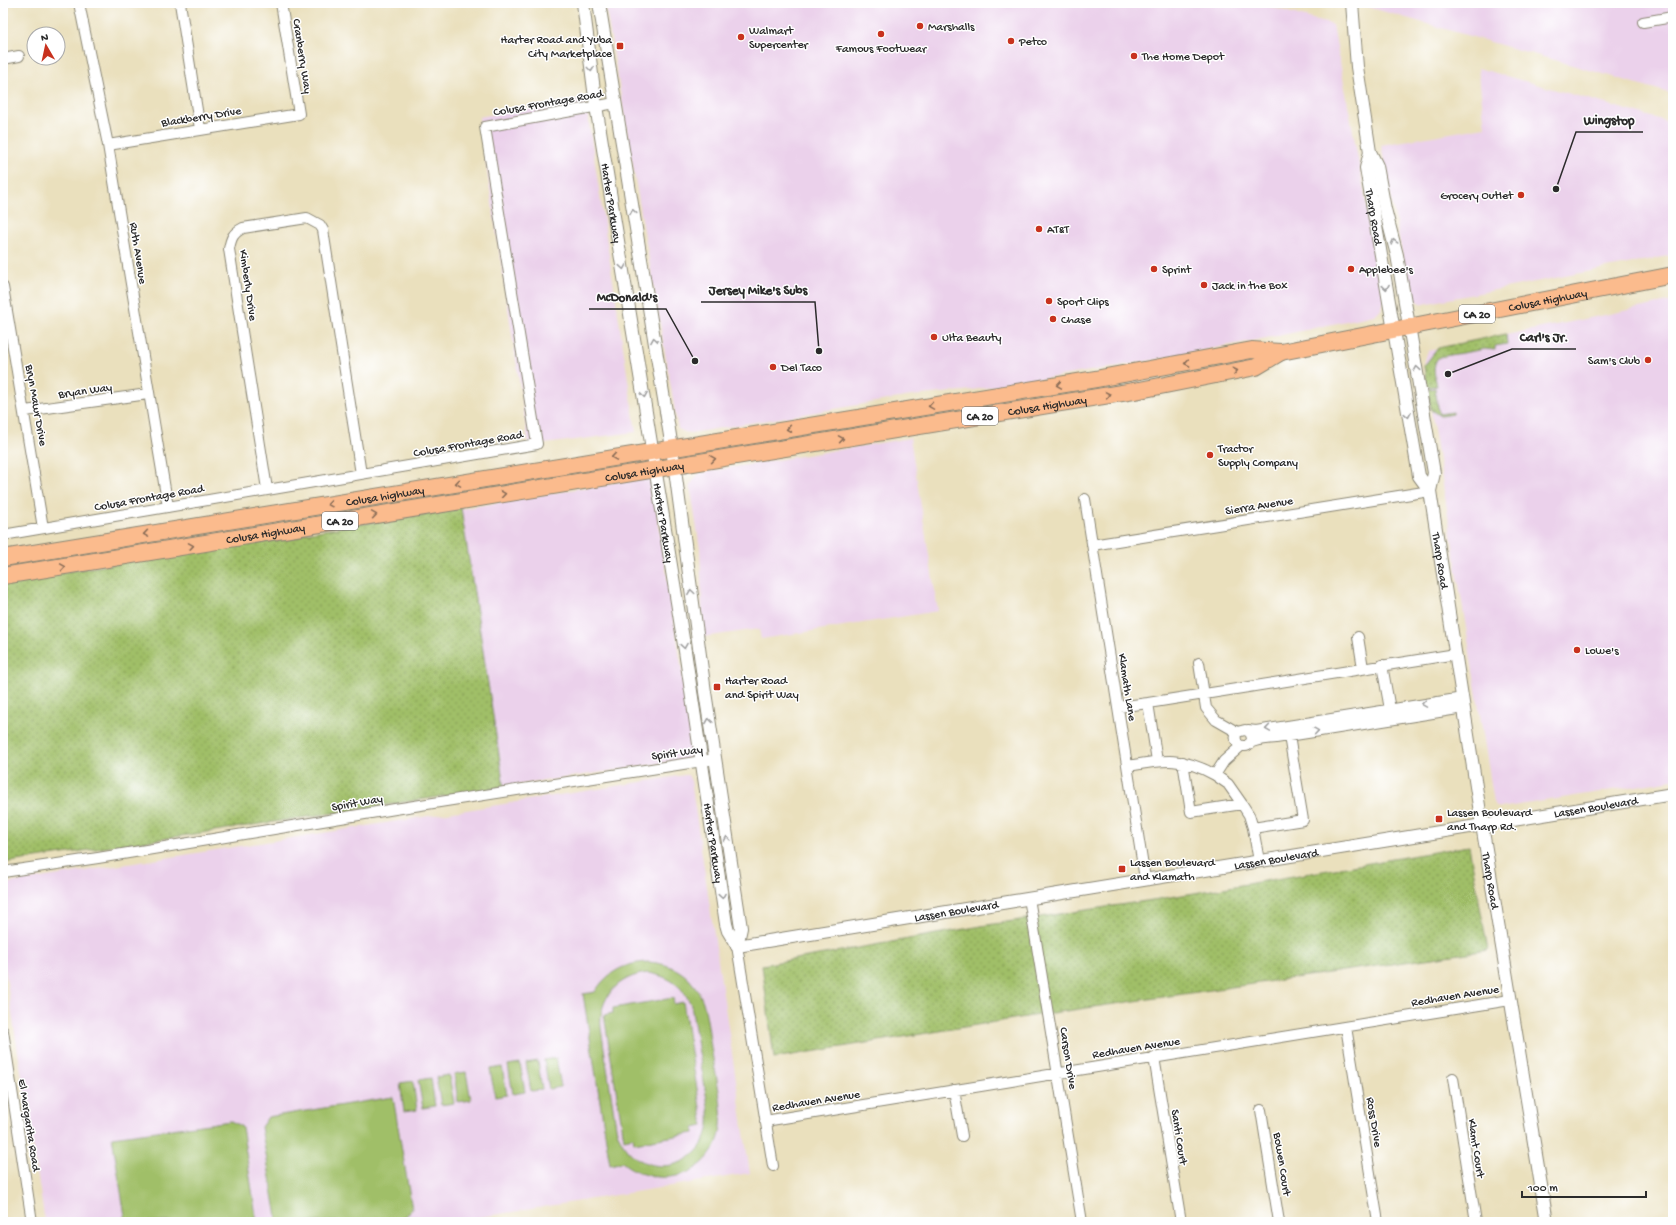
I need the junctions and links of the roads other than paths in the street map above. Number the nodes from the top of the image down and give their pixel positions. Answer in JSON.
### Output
{"nodes":[{"id":1,"x":79,"y":3,"type":"edge"},
{"id":2,"x":180,"y":3,"type":"edge"},
{"id":3,"x":281,"y":3,"type":"edge"},
{"id":4,"x":583,"y":3,"type":"edge"},
{"id":5,"x":599,"y":3,"type":"edge"},
{"id":6,"x":1352,"y":3,"type":"edge"},
{"id":7,"x":1673,"y":17,"type":"edge"},
{"id":8,"x":1643,"y":22,"type":"dead end"},
{"id":9,"x":19,"y":56,"type":"dead end"},
{"id":10,"x":3,"y":59,"type":"edge"},
{"id":11,"x":615,"y":103,"type":"junction"},
{"id":12,"x":596,"y":106,"type":"junction"},
{"id":13,"x":299,"y":114,"type":"joint"},
{"id":14,"x":200,"y":129,"type":"junction"},
{"id":15,"x":108,"y":145,"type":"junction"},
{"id":16,"x":1370,"y":152,"type":"junction"},
{"id":17,"x":1673,"y":275,"type":"edge"},
{"id":18,"x":3,"y":287,"type":"edge"},
{"id":19,"x":1410,"y":326,"type":"junction"},
{"id":20,"x":1394,"y":330,"type":"junction"},
{"id":21,"x":1281,"y":352,"type":"junction"},
{"id":22,"x":148,"y":394,"type":"junction"},
{"id":23,"x":25,"y":411,"type":"junction"},
{"id":24,"x":672,"y":448,"type":"junction"},
{"id":25,"x":652,"y":451,"type":"junction"},
{"id":26,"x":674,"y":466,"type":"junction"},
{"id":27,"x":655,"y":469,"type":"junction"},
{"id":28,"x":361,"y":474,"type":"junction"},
{"id":29,"x":267,"y":489,"type":"junction"},
{"id":30,"x":1430,"y":491,"type":"junction"},
{"id":31,"x":1085,"y":499,"type":"dead end"},
{"id":32,"x":168,"y":508,"type":"junction"},
{"id":33,"x":43,"y":528,"type":"junction"},
{"id":34,"x":3,"y":535,"type":"edge"},
{"id":35,"x":1092,"y":545,"type":"junction"},
{"id":36,"x":3,"y":558,"type":"edge"},
{"id":37,"x":3,"y":576,"type":"edge"},
{"id":38,"x":1358,"y":637,"type":"dead end"},
{"id":39,"x":1456,"y":654,"type":"junction"},
{"id":40,"x":1199,"y":663,"type":"dead end"},
{"id":41,"x":1382,"y":665,"type":"junction"},
{"id":42,"x":1363,"y":668,"type":"junction"},
{"id":43,"x":1204,"y":694,"type":"junction"},
{"id":44,"x":1148,"y":703,"type":"junction"},
{"id":45,"x":1463,"y":703,"type":"junction"},
{"id":46,"x":1118,"y":707,"type":"junction"},
{"id":47,"x":1390,"y":714,"type":"junction"},
{"id":48,"x":1243,"y":731,"type":"junction"},
{"id":49,"x":1288,"y":731,"type":"junction"},
{"id":50,"x":1246,"y":744,"type":"junction"},
{"id":51,"x":715,"y":759,"type":"junction"},
{"id":52,"x":701,"y":761,"type":"junction"},
{"id":53,"x":1157,"y":761,"type":"junction"},
{"id":54,"x":1183,"y":762,"type":"junction"},
{"id":55,"x":1128,"y":766,"type":"junction"},
{"id":56,"x":1215,"y":775,"type":"junction"},
{"id":57,"x":1673,"y":794,"type":"edge"},
{"id":58,"x":1242,"y":804,"type":"junction"},
{"id":59,"x":1482,"y":825,"type":"junction"},
{"id":60,"x":1253,"y":828,"type":"junction"},
{"id":61,"x":1259,"y":861,"type":"junction"},
{"id":62,"x":3,"y":872,"type":"edge"},
{"id":63,"x":1145,"y":879,"type":"junction"},
{"id":64,"x":1029,"y":898,"type":"junction"},
{"id":65,"x":737,"y":946,"type":"junction"},
{"id":66,"x":1510,"y":1000,"type":"junction"},
{"id":67,"x":1346,"y":1027,"type":"junction"},
{"id":68,"x":3,"y":1031,"type":"edge"},
{"id":69,"x":1154,"y":1056,"type":"junction"},
{"id":70,"x":1058,"y":1073,"type":"junction"},
{"id":71,"x":1453,"y":1078,"type":"dead end"},
{"id":72,"x":954,"y":1090,"type":"junction"},
{"id":73,"x":1261,"y":1110,"type":"dead end"},
{"id":74,"x":765,"y":1121,"type":"junction"},
{"id":75,"x":962,"y":1136,"type":"dead end"},
{"id":76,"x":773,"y":1166,"type":"dead end"},
{"id":77,"x":32,"y":1222,"type":"edge"},
{"id":78,"x":1082,"y":1222,"type":"edge"},
{"id":79,"x":1180,"y":1222,"type":"edge"},
{"id":80,"x":1279,"y":1222,"type":"edge"},
{"id":81,"x":1378,"y":1222,"type":"edge"},
{"id":82,"x":1476,"y":1222,"type":"edge"},
{"id":83,"x":1547,"y":1222,"type":"edge"}],
"edges":[{"from":1,"to":15,"type":"street","name":"Ruth Avenue"},
{"from":2,"to":14,"type":"street"},
{"from":3,"to":13,"type":"street","name":"Cranberry Way"},
{"from":4,"to":12,"type":"street","name":"Harter Parkway","one_way":true},
{"from":5,"to":11,"type":"street","name":"Harter Parkway"},
{"from":6,"to":16,"type":"street","name":"Tharp Road"},
{"from":7,"to":8,"type":"street"},
{"from":9,"to":10,"type":"street"},
{"from":11,"to":12,"type":"street","name":"Colusa Frontage Road"},
{"from":24,"to":11,"type":"street","name":"Harter Parkway","one_way":true},
{"from":12,"to":25,"type":"street","name":"Harter Parkway","one_way":true},
{"from":12,"to":28,"type":"street","name":"Colusa Frontage Road"},
{"from":13,"to":14,"type":"street","name":"Blackberry Drive"},
{"from":14,"to":15,"type":"street","name":"Blackberry Drive"},
{"from":15,"to":22,"type":"street","name":"Ruth Avenue"},
{"from":19,"to":16,"type":"street","name":"Tharp Road","one_way":true},
{"from":16,"to":20,"type":"street","name":"Tharp Road","one_way":true},
{"from":17,"to":19,"type":"highway","name":"Colusa Highway","number":"CA 20"},
{"from":18,"to":23,"type":"street","name":"Bryn Mawr Drive"},
{"from":19,"to":20,"type":"highway","name":"Colusa Highway","number":"CA 20"},
{"from":30,"to":19,"type":"street","name":"Tharp Road","one_way":true},
{"from":20,"to":21,"type":"highway","name":"Colusa Highway","number":"CA 20"},
{"from":20,"to":30,"type":"street","name":"Tharp Road","one_way":true},
{"from":21,"to":24,"type":"highway","name":"Colusa Highway","number":"CA 20","one_way":true},
{"from":26,"to":21,"type":"highway","name":"Colusa Highway","number":"CA 20","one_way":true},
{"from":22,"to":23,"type":"street","name":"Bryan Way"},
{"from":22,"to":32,"type":"street","name":"Ruth Avenue"},
{"from":23,"to":33,"type":"street","name":"Bryn Mawr Drive"},
{"from":24,"to":25,"type":"highway","name":"Colusa Highway","number":"CA 20"},
{"from":24,"to":26,"type":"street","name":"Harter Parkway"},
{"from":25,"to":27,"type":"street","name":"Harter Parkway"},
{"from":25,"to":36,"type":"highway","name":"Colusa highway","number":"CA 20","one_way":true},
{"from":26,"to":27,"type":"highway","name":"Colusa Highway","number":"CA 20"},
{"from":51,"to":26,"type":"street","name":"Harter Parkway","one_way":true},
{"from":37,"to":27,"type":"highway","name":"Colusa Highway","number":"CA 20","one_way":true},
{"from":27,"to":52,"type":"street","name":"Harter Parkway","one_way":true},
{"from":28,"to":29,"type":"street","name":"Colusa Frontage Road"},
{"from":28,"to":29,"type":"street","name":"Kimberly Drive"},
{"from":29,"to":32,"type":"street","name":"Colusa Frontage Road"},
{"from":30,"to":35,"type":"street","name":"Sierra Avenue"},
{"from":30,"to":39,"type":"street","name":"Tharp Road"},
{"from":31,"to":35,"type":"street","name":"Klamath Lane"},
{"from":32,"to":33,"type":"street","name":"Colusa Frontage Road"},
{"from":33,"to":34,"type":"street","name":"Colusa Frontage Road"},
{"from":35,"to":46,"type":"street","name":"Klamath Lane"},
{"from":38,"to":42,"type":"street"},
{"from":39,"to":41,"type":"street"},
{"from":39,"to":45,"type":"street","name":"Tharp Road"},
{"from":40,"to":43,"type":"street"},
{"from":41,"to":42,"type":"street"},
{"from":41,"to":47,"type":"street"},
{"from":42,"to":43,"type":"street"},
{"from":43,"to":44,"type":"street"},
{"from":43,"to":48,"type":"street"},
{"from":44,"to":46,"type":"street"},
{"from":44,"to":53,"type":"street"},
{"from":45,"to":47,"type":"street"},
{"from":45,"to":59,"type":"street","name":"Tharp Road"},
{"from":46,"to":55,"type":"street","name":"Klamath Lane"},
{"from":47,"to":49,"type":"street"},
{"from":49,"to":48,"type":"street","one_way":true},
{"from":48,"to":50,"type":"street"},
{"from":48,"to":50,"type":"street"},
{"from":49,"to":50,"type":"street"},
{"from":49,"to":60,"type":"street"},
{"from":50,"to":56,"type":"street"},
{"from":51,"to":52,"type":"street","name":"Spirit Way"},
{"from":65,"to":51,"type":"street","name":"Harter Parkway","one_way":true},
{"from":52,"to":62,"type":"street","name":"Spirit Way"},
{"from":52,"to":65,"type":"street","name":"Harter Parkway","one_way":true},
{"from":53,"to":54,"type":"street"},
{"from":53,"to":55,"type":"street"},
{"from":54,"to":56,"type":"street"},
{"from":54,"to":58,"type":"street"},
{"from":55,"to":63,"type":"street","name":"Klamath Lane"},
{"from":56,"to":58,"type":"street"},
{"from":57,"to":59,"type":"street","name":"Lassen Boulevard"},
{"from":58,"to":60,"type":"street"},
{"from":59,"to":61,"type":"street","name":"Lassen Boulevard"},
{"from":59,"to":66,"type":"street","name":"Tharp Road"},
{"from":60,"to":61,"type":"street"},
{"from":61,"to":63,"type":"street","name":"Lassen Boulevard"},
{"from":63,"to":64,"type":"street","name":"Lassen Boulevard"},
{"from":64,"to":65,"type":"street","name":"Lassen Boulevard"},
{"from":64,"to":70,"type":"street","name":"Carson Drive"},
{"from":65,"to":74,"type":"street","name":"Harter Parkway"},
{"from":66,"to":67,"type":"street","name":"Redhaven Avenue"},
{"from":66,"to":83,"type":"street","name":"Tharp Road"},
{"from":67,"to":69,"type":"street","name":"Redhaven Avenue"},
{"from":67,"to":81,"type":"street","name":"Ross Drive"},
{"from":68,"to":77,"type":"street","name":"El Margarita Road"},
{"from":69,"to":70,"type":"street","name":"Redhaven Avenue"},
{"from":69,"to":79,"type":"street","name":"Santi Court"},
{"from":70,"to":72,"type":"street","name":"Redhaven Avenue"},
{"from":70,"to":78,"type":"street","name":"Carson Drive"},
{"from":71,"to":82,"type":"street","name":"Klamt Court"},
{"from":72,"to":74,"type":"street","name":"Redhaven Avenue"},
{"from":72,"to":75,"type":"street"},
{"from":73,"to":80,"type":"street","name":"Bowen Court"},
{"from":74,"to":76,"type":"street","name":"Harter Parkway"}]}
